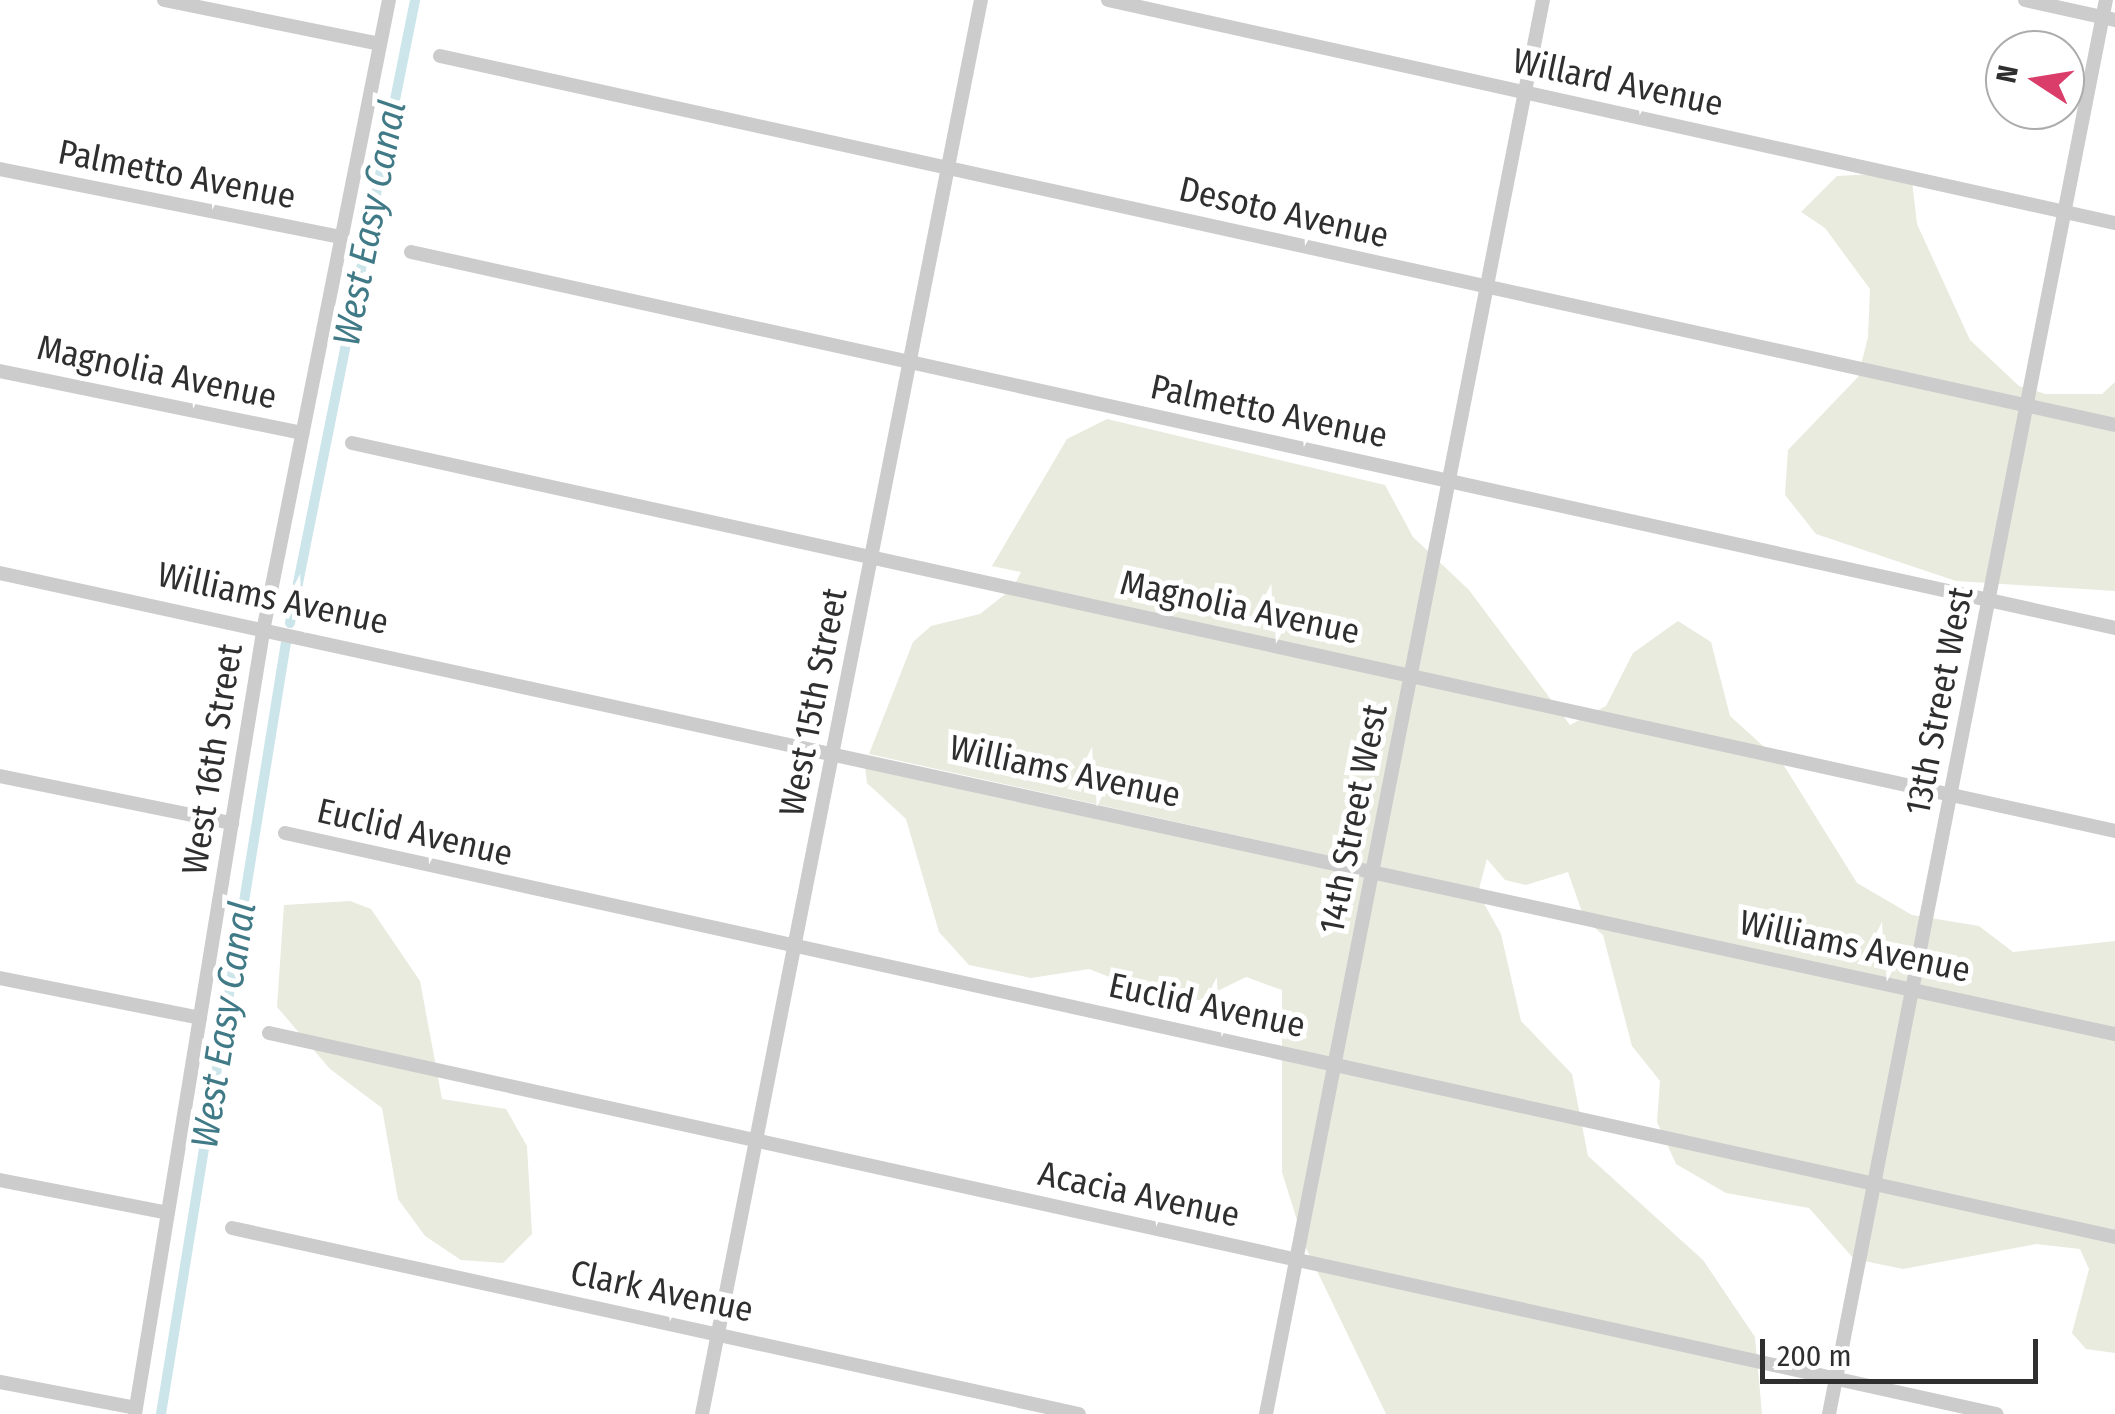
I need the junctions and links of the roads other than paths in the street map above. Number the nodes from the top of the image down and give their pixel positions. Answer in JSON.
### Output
{"nodes":[{"id":1,"x":164,"y":0,"type":"edge"},
{"id":2,"x":389,"y":0,"type":"edge"},
{"id":3,"x":981,"y":0,"type":"edge"},
{"id":4,"x":1108,"y":0,"type":"edge"},
{"id":5,"x":1543,"y":0,"type":"edge"},
{"id":6,"x":2025,"y":0,"type":"edge"},
{"id":7,"x":2106,"y":0,"type":"edge"},
{"id":8,"x":2109,"y":19,"type":"edge"},
{"id":9,"x":380,"y":44,"type":"junction"},
{"id":10,"x":440,"y":56,"type":"dead end"},
{"id":11,"x":1525,"y":92,"type":"junction"},
{"id":12,"x":0,"y":168,"type":"edge"},
{"id":13,"x":948,"y":168,"type":"junction"},
{"id":14,"x":2064,"y":212,"type":"junction"},
{"id":15,"x":2115,"y":223,"type":"edge"},
{"id":16,"x":341,"y":237,"type":"junction"},
{"id":17,"x":411,"y":252,"type":"dead end"},
{"id":18,"x":1487,"y":287,"type":"junction"},
{"id":19,"x":910,"y":362,"type":"junction"},
{"id":20,"x":0,"y":371,"type":"edge"},
{"id":21,"x":2026,"y":406,"type":"junction"},
{"id":22,"x":2115,"y":425,"type":"edge"},
{"id":23,"x":302,"y":433,"type":"junction"},
{"id":24,"x":352,"y":443,"type":"dead end"},
{"id":25,"x":1449,"y":481,"type":"junction"},
{"id":26,"x":872,"y":556,"type":"junction"},
{"id":27,"x":0,"y":573,"type":"edge"},
{"id":28,"x":1989,"y":601,"type":"junction"},
{"id":29,"x":264,"y":626,"type":"junction"},
{"id":30,"x":2115,"y":628,"type":"edge"},
{"id":31,"x":1412,"y":676,"type":"junction"},
{"id":32,"x":834,"y":752,"type":"junction"},
{"id":33,"x":0,"y":776,"type":"edge"},
{"id":34,"x":1951,"y":795,"type":"junction"},
{"id":35,"x":232,"y":822,"type":"junction"},
{"id":36,"x":2115,"y":831,"type":"edge"},
{"id":37,"x":285,"y":833,"type":"dead end"},
{"id":38,"x":1374,"y":871,"type":"junction"},
{"id":39,"x":796,"y":946,"type":"junction"},
{"id":40,"x":0,"y":978,"type":"edge"},
{"id":41,"x":1913,"y":990,"type":"junction"},
{"id":42,"x":200,"y":1018,"type":"junction"},
{"id":43,"x":269,"y":1033,"type":"dead end"},
{"id":44,"x":2115,"y":1034,"type":"edge"},
{"id":45,"x":1335,"y":1064,"type":"junction"},
{"id":46,"x":757,"y":1140,"type":"junction"},
{"id":47,"x":0,"y":1180,"type":"edge"},
{"id":48,"x":1874,"y":1184,"type":"junction"},
{"id":49,"x":168,"y":1213,"type":"junction"},
{"id":50,"x":232,"y":1228,"type":"dead end"},
{"id":51,"x":2115,"y":1237,"type":"edge"},
{"id":52,"x":1296,"y":1260,"type":"junction"},
{"id":53,"x":718,"y":1334,"type":"junction"},
{"id":54,"x":1836,"y":1378,"type":"junction"},
{"id":55,"x":0,"y":1382,"type":"edge"},
{"id":56,"x":136,"y":1411,"type":"edge"},
{"id":57,"x":702,"y":1414,"type":"edge"},
{"id":58,"x":1079,"y":1414,"type":"edge"},
{"id":59,"x":1266,"y":1414,"type":"edge"},
{"id":60,"x":1829,"y":1414,"type":"edge"},
{"id":61,"x":1996,"y":1414,"type":"edge"}],
"edges":[{"from":1,"to":9,"type":"street"},
{"from":2,"to":9,"type":"street","name":"West 16th Street"},
{"from":3,"to":13,"type":"street","name":"West 15th Street"},
{"from":4,"to":11,"type":"street","name":"Willard Avenue"},
{"from":5,"to":11,"type":"street","name":"14th Street West"},
{"from":6,"to":8,"type":"street"},
{"from":7,"to":8,"type":"street","name":"13th Street West"},
{"from":8,"to":14,"type":"street","name":"13th Street West"},
{"from":9,"to":16,"type":"street","name":"West 16th Street"},
{"from":10,"to":13,"type":"street","name":"Desoto Avenue"},
{"from":11,"to":14,"type":"street","name":"Willard Avenue"},
{"from":11,"to":18,"type":"street","name":"14th Street West"},
{"from":12,"to":16,"type":"street","name":"Palmetto Avenue"},
{"from":13,"to":18,"type":"street","name":"Desoto Avenue"},
{"from":13,"to":19,"type":"street","name":"West 15th Street"},
{"from":14,"to":15,"type":"street","name":"Willard Avenue"},
{"from":14,"to":21,"type":"street","name":"13th Street West"},
{"from":16,"to":23,"type":"street","name":"West 16th Street"},
{"from":17,"to":19,"type":"street","name":"Palmetto Avenue"},
{"from":18,"to":21,"type":"street","name":"Desoto Avenue"},
{"from":18,"to":25,"type":"street","name":"14th Street West"},
{"from":19,"to":25,"type":"street","name":"Palmetto Avenue"},
{"from":19,"to":26,"type":"street","name":"West 15th Street"},
{"from":20,"to":23,"type":"street","name":"Magnolia Avenue"},
{"from":21,"to":22,"type":"street","name":"Desoto Avenue"},
{"from":21,"to":28,"type":"street","name":"13th Street West"},
{"from":23,"to":29,"type":"street","name":"West 16th Street"},
{"from":24,"to":26,"type":"street","name":"Magnolia Avenue"},
{"from":25,"to":28,"type":"street","name":"Palmetto Avenue"},
{"from":25,"to":31,"type":"street","name":"14th Street West"},
{"from":26,"to":31,"type":"street","name":"Magnolia Avenue"},
{"from":26,"to":32,"type":"street","name":"West 15th Street"},
{"from":27,"to":29,"type":"street","name":"Williams Avenue"},
{"from":28,"to":30,"type":"street","name":"Palmetto Avenue"},
{"from":28,"to":34,"type":"street","name":"13th Street West"},
{"from":29,"to":32,"type":"street","name":"Williams Avenue"},
{"from":29,"to":35,"type":"street","name":"West 16th Street"},
{"from":31,"to":34,"type":"street","name":"Magnolia Avenue"},
{"from":31,"to":38,"type":"street","name":"14th Street West"},
{"from":32,"to":38,"type":"street","name":"Williams Avenue"},
{"from":32,"to":39,"type":"street","name":"West 15th Street"},
{"from":33,"to":35,"type":"street"},
{"from":34,"to":36,"type":"street","name":"Magnolia Avenue"},
{"from":34,"to":41,"type":"street","name":"13th Street West"},
{"from":35,"to":42,"type":"street","name":"West 16th Street"},
{"from":37,"to":39,"type":"street","name":"Euclid Avenue"},
{"from":38,"to":41,"type":"street","name":"Williams Avenue"},
{"from":38,"to":45,"type":"street","name":"14th Street West"},
{"from":39,"to":45,"type":"street","name":"Euclid Avenue"},
{"from":39,"to":46,"type":"street","name":"West 15th Street"},
{"from":40,"to":42,"type":"street"},
{"from":41,"to":44,"type":"street","name":"Williams Avenue"},
{"from":41,"to":48,"type":"street","name":"13th Street West"},
{"from":42,"to":49,"type":"street","name":"West 16th Street"},
{"from":43,"to":46,"type":"street","name":"Acacia Avenue"},
{"from":45,"to":48,"type":"street","name":"Euclid Avenue"},
{"from":45,"to":52,"type":"street","name":"14th Street West"},
{"from":46,"to":52,"type":"street","name":"Acacia Avenue"},
{"from":46,"to":53,"type":"street","name":"West 15th Street"},
{"from":47,"to":49,"type":"street"},
{"from":48,"to":51,"type":"street","name":"Euclid Avenue"},
{"from":48,"to":54,"type":"street","name":"13th Street West"},
{"from":49,"to":56,"type":"street","name":"West 16th Street"},
{"from":50,"to":53,"type":"street","name":"Clark Avenue"},
{"from":52,"to":54,"type":"street","name":"Acacia Avenue"},
{"from":52,"to":59,"type":"street","name":"14th Street West"},
{"from":53,"to":57,"type":"street","name":"West 15th Street"},
{"from":53,"to":58,"type":"street","name":"Clark Avenue"},
{"from":54,"to":60,"type":"street","name":"13th Street West"},
{"from":54,"to":61,"type":"street","name":"Acacia Avenue"},
{"from":55,"to":56,"type":"street"}]}
